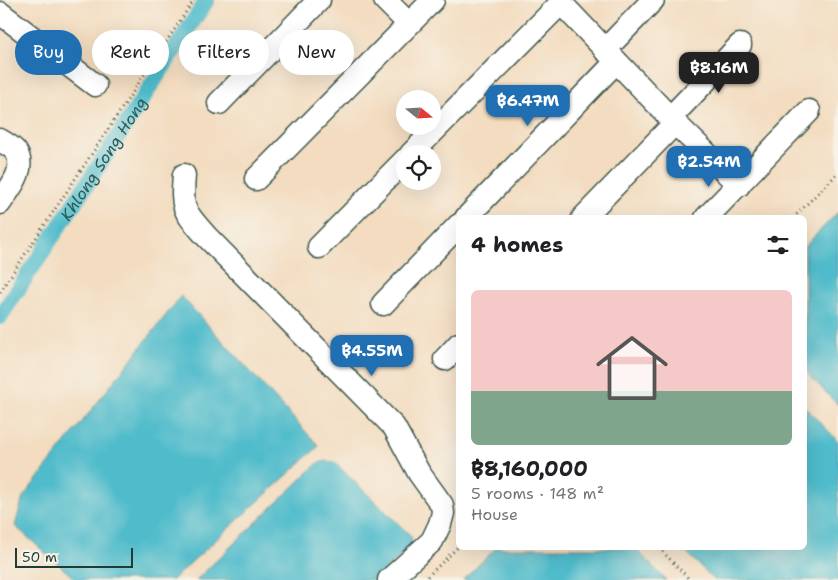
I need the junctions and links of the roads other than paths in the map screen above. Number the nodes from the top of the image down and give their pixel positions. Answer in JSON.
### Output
{"nodes":[{"id":1,"x":319,"y":0,"type":"edge"},
{"id":2,"x":385,"y":0,"type":"edge"},
{"id":3,"x":433,"y":0,"type":"edge"},
{"id":4,"x":653,"y":0,"type":"edge"},
{"id":5,"x":561,"y":2,"type":"edge"},
{"id":6,"x":3,"y":22,"type":"edge"},
{"id":7,"x":409,"y":24,"type":"junction"},
{"id":8,"x":740,"y":45,"type":"dead end"},
{"id":9,"x":611,"y":56,"type":"junction"},
{"id":10,"x":95,"y":85,"type":"dead end"},
{"id":11,"x":219,"y":104,"type":"dead end"},
{"id":12,"x":809,"y":111,"type":"dead end"},
{"id":13,"x":673,"y":121,"type":"junction"},
{"id":14,"x":0,"y":140,"type":"edge"},
{"id":15,"x":421,"y":145,"type":"edge"},
{"id":16,"x":396,"y":169,"type":"edge"},
{"id":17,"x":184,"y":175,"type":"dead end"},
{"id":18,"x":256,"y":179,"type":"dead end"},
{"id":19,"x":739,"y":185,"type":"junction"},
{"id":20,"x":0,"y":203,"type":"edge"},
{"id":21,"x":469,"y":215,"type":"edge"},
{"id":22,"x":586,"y":215,"type":"edge"},
{"id":23,"x":709,"y":215,"type":"edge"},
{"id":24,"x":456,"y":228,"type":"edge"},
{"id":25,"x":319,"y":247,"type":"dead end"},
{"id":26,"x":383,"y":304,"type":"dead end"},
{"id":27,"x":389,"y":580,"type":"edge"}],
"edges":[{"from":1,"to":11,"type":"street"},
{"from":2,"to":7,"type":"street"},
{"from":3,"to":7,"type":"street"},
{"from":4,"to":9,"type":"street"},
{"from":5,"to":9,"type":"street"},
{"from":5,"to":15,"type":"street"},
{"from":6,"to":10,"type":"street"},
{"from":7,"to":18,"type":"street"},
{"from":8,"to":13,"type":"street"},
{"from":9,"to":13,"type":"street"},
{"from":9,"to":21,"type":"street"},
{"from":12,"to":19,"type":"street"},
{"from":13,"to":19,"type":"street"},
{"from":13,"to":22,"type":"street"},
{"from":14,"to":20,"type":"street"},
{"from":16,"to":25,"type":"street"},
{"from":17,"to":27,"type":"street"},
{"from":19,"to":23,"type":"street"},
{"from":24,"to":26,"type":"street"}]}
